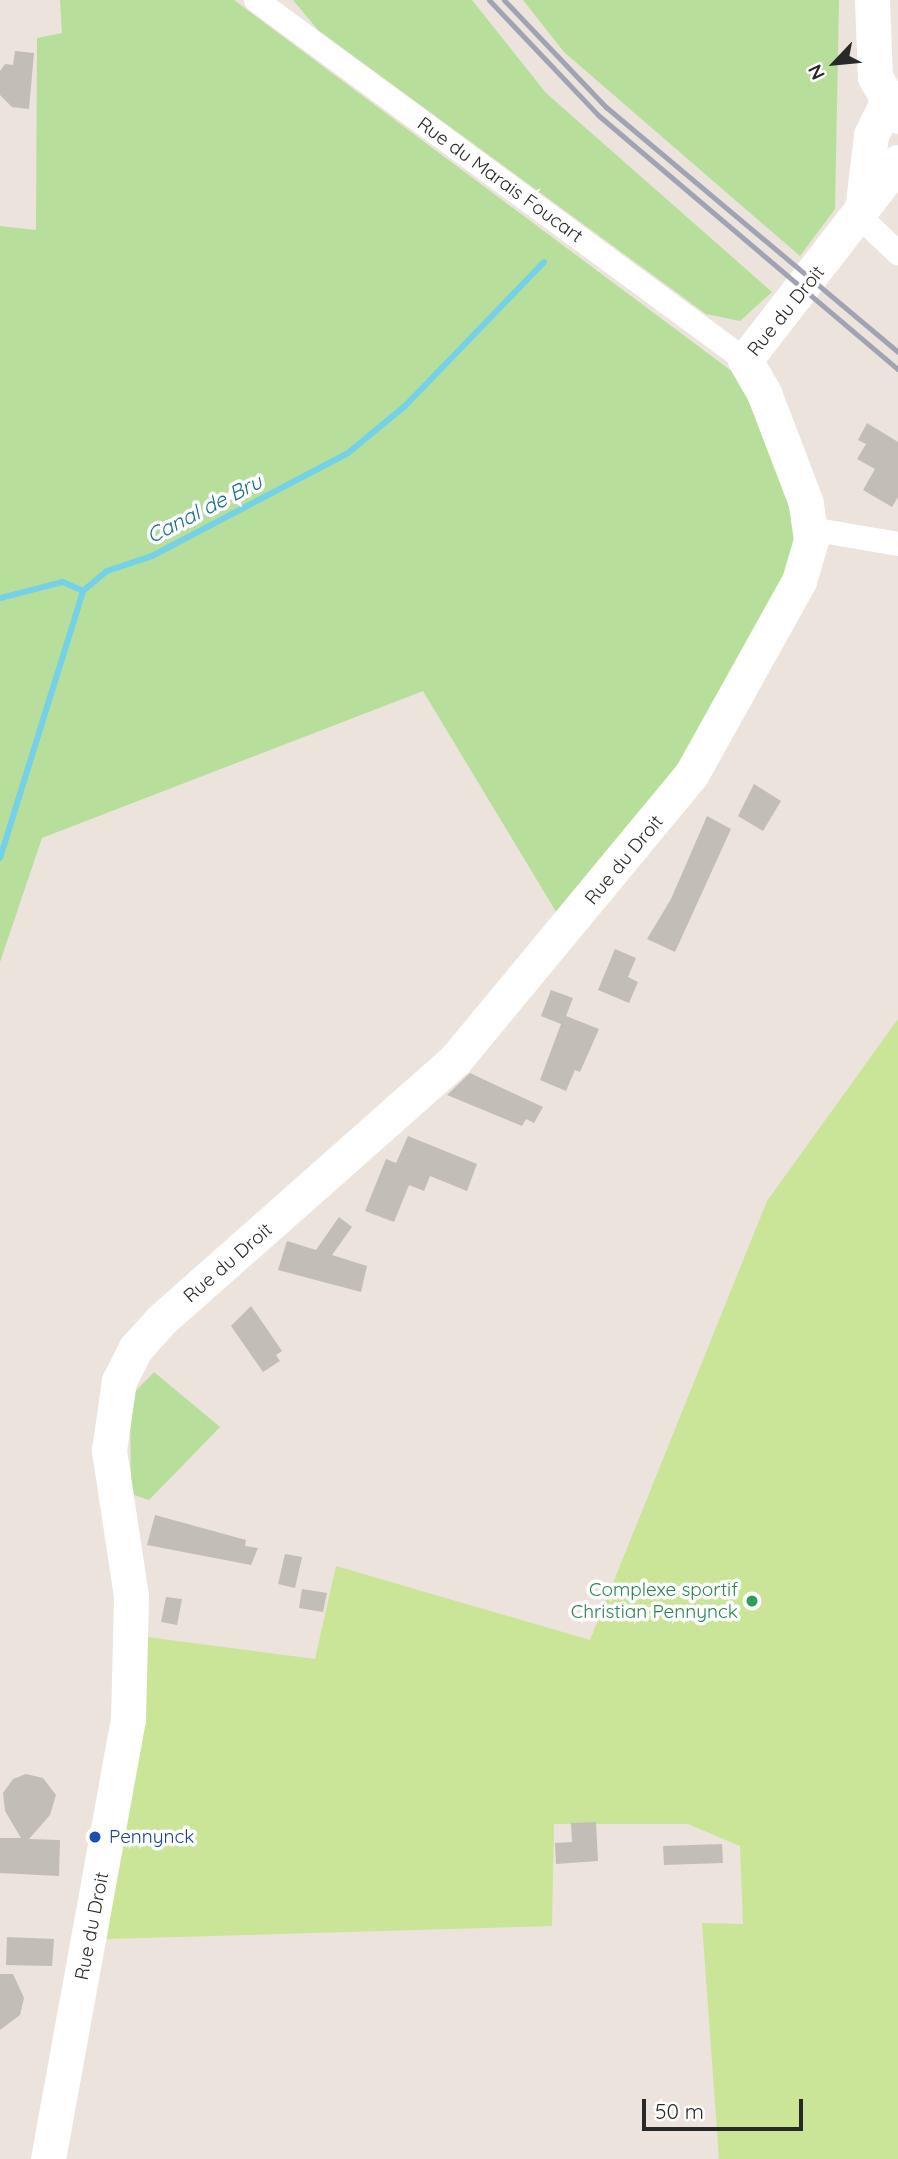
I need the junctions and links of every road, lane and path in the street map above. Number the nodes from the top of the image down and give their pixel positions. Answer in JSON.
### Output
{"nodes":[{"id":1,"x":256,"y":0,"type":"edge"},
{"id":2,"x":872,"y":0,"type":"edge"},
{"id":3,"x":887,"y":98,"type":"edge"},
{"id":4,"x":898,"y":162,"type":"edge"},
{"id":5,"x":859,"y":216,"type":"junction"},
{"id":6,"x":898,"y":253,"type":"edge"},
{"id":7,"x":745,"y":360,"type":"junction"},
{"id":8,"x":811,"y":529,"type":"junction"},
{"id":9,"x":898,"y":544,"type":"edge"},
{"id":10,"x":48,"y":2159,"type":"edge"}],
"edges":[{"from":1,"to":7,"type":"street","name":"Rue du Marais Foucart"},
{"from":2,"to":3,"type":"street"},
{"from":3,"to":5,"type":"street","name":"Rue du Droit"},
{"from":4,"to":5,"type":"street","name":"Rue du Droit"},
{"from":5,"to":6,"type":"street"},
{"from":5,"to":7,"type":"street","name":"Rue du Droit"},
{"from":7,"to":8,"type":"street","name":"Rue du Droit"},
{"from":8,"to":9,"type":"street"},
{"from":8,"to":10,"type":"street","name":"Rue du Droit"}]}
